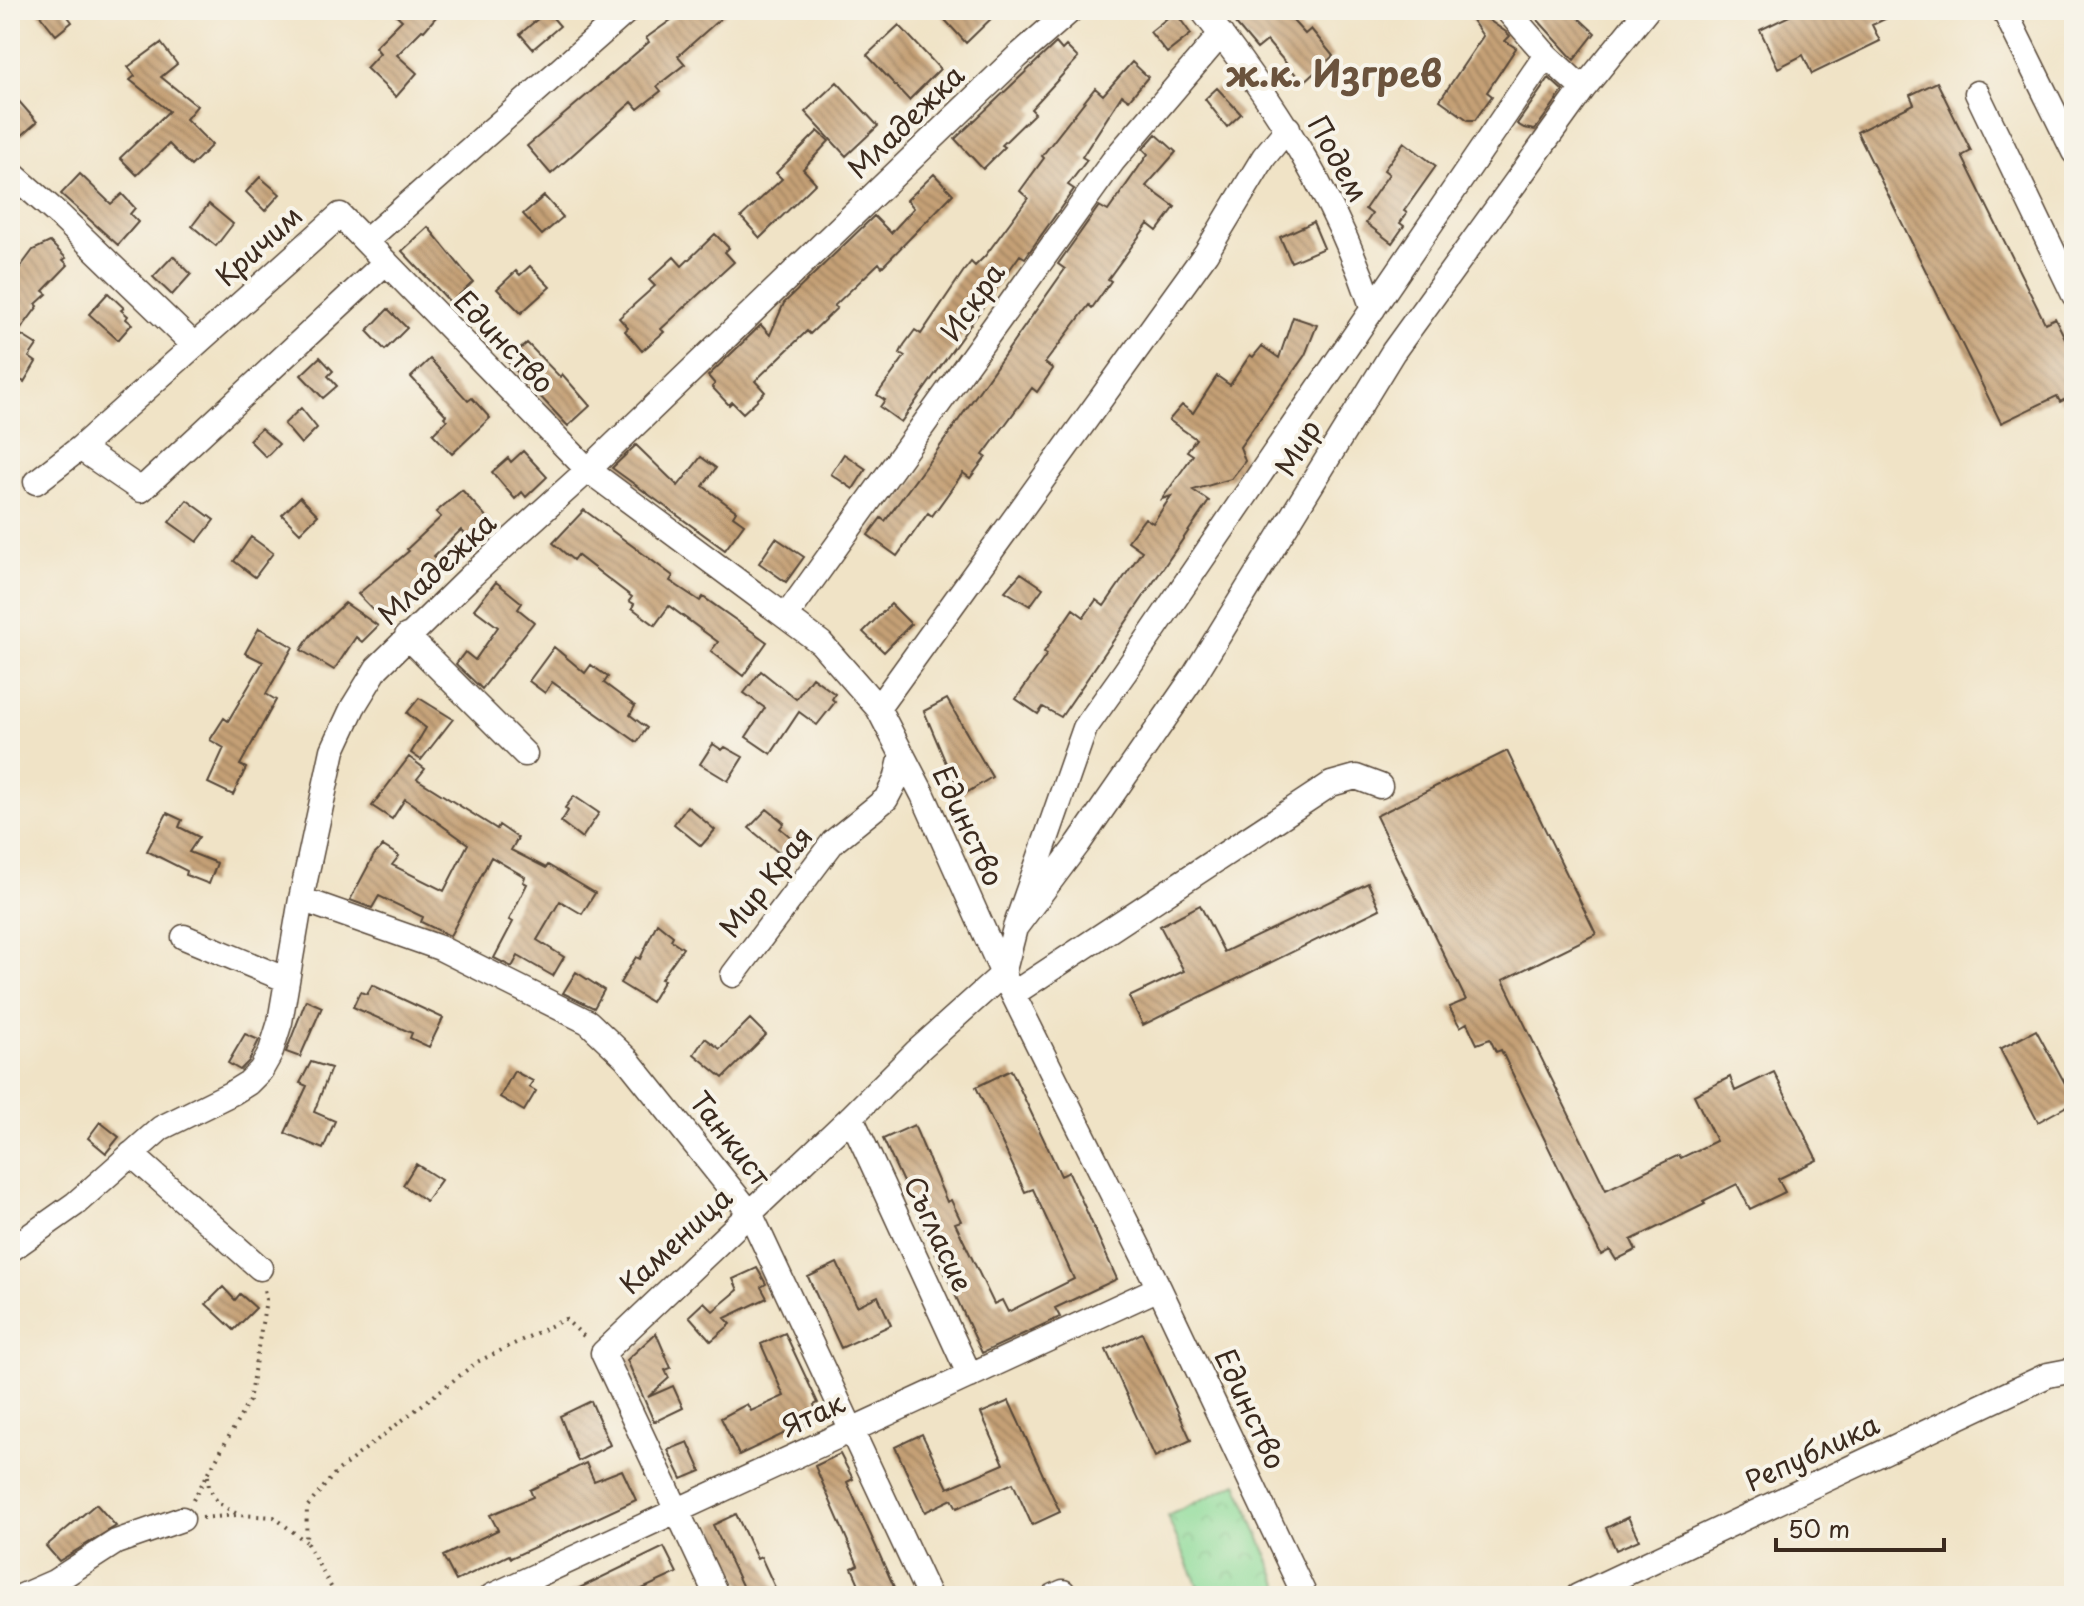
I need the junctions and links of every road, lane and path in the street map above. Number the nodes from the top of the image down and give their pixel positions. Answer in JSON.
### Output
{"nodes":[{"id":1,"x":628,"y":10,"type":"edge"},
{"id":2,"x":1071,"y":10,"type":"edge"},
{"id":3,"x":1202,"y":10,"type":"edge"},
{"id":4,"x":1507,"y":10,"type":"edge"},
{"id":5,"x":1647,"y":10,"type":"edge"},
{"id":6,"x":2004,"y":10,"type":"edge"},
{"id":7,"x":1221,"y":34,"type":"junction"},
{"id":8,"x":1546,"y":55,"type":"junction"},
{"id":9,"x":1583,"y":89,"type":"junction"},
{"id":10,"x":1977,"y":93,"type":"dead end"},
{"id":11,"x":1288,"y":128,"type":"junction"},
{"id":12,"x":2074,"y":152,"type":"edge"},
{"id":13,"x":10,"y":172,"type":"edge"},
{"id":14,"x":366,"y":241,"type":"junction"},
{"id":15,"x":386,"y":262,"type":"junction"},
{"id":16,"x":2074,"y":295,"type":"edge"},
{"id":17,"x":1373,"y":309,"type":"junction"},
{"id":18,"x":194,"y":345,"type":"junction"},
{"id":19,"x":80,"y":448,"type":"junction"},
{"id":20,"x":588,"y":470,"type":"junction"},
{"id":21,"x":36,"y":482,"type":"dead end"},
{"id":22,"x":787,"y":615,"type":"junction"},
{"id":23,"x":407,"y":636,"type":"junction"},
{"id":24,"x":878,"y":708,"type":"junction"},
{"id":25,"x":525,"y":754,"type":"dead end"},
{"id":26,"x":902,"y":755,"type":"junction"},
{"id":27,"x":1380,"y":786,"type":"dead end"},
{"id":28,"x":923,"y":795,"type":"junction"},
{"id":29,"x":886,"y":799,"type":"junction"},
{"id":30,"x":301,"y":899,"type":"junction"},
{"id":31,"x":1015,"y":928,"type":"junction"},
{"id":32,"x":184,"y":937,"type":"dead end"},
{"id":33,"x":733,"y":975,"type":"dead end"},
{"id":34,"x":287,"y":980,"type":"junction"},
{"id":35,"x":1008,"y":984,"type":"junction"},
{"id":36,"x":851,"y":1117,"type":"junction"},
{"id":37,"x":131,"y":1154,"type":"junction"},
{"id":38,"x":750,"y":1213,"type":"junction"},
{"id":39,"x":10,"y":1250,"type":"edge"},
{"id":40,"x":260,"y":1268,"type":"joint"},
{"id":41,"x":1159,"y":1288,"type":"junction"},
{"id":42,"x":603,"y":1353,"type":"junction"},
{"id":43,"x":2074,"y":1370,"type":"edge"},
{"id":44,"x":970,"y":1376,"type":"junction"},
{"id":45,"x":852,"y":1431,"type":"junction"},
{"id":46,"x":208,"y":1475,"type":"junction"},
{"id":47,"x":678,"y":1511,"type":"junction"},
{"id":48,"x":239,"y":1515,"type":"junction"},
{"id":49,"x":182,"y":1519,"type":"junction"},
{"id":50,"x":306,"y":1542,"type":"junction"},
{"id":51,"x":335,"y":1594,"type":"dead end"},
{"id":52,"x":22,"y":1596,"type":"edge"},
{"id":53,"x":492,"y":1596,"type":"edge"},
{"id":54,"x":717,"y":1596,"type":"edge"},
{"id":55,"x":929,"y":1596,"type":"edge"},
{"id":56,"x":1305,"y":1596,"type":"edge"},
{"id":57,"x":1578,"y":1596,"type":"edge"}],
"edges":[{"from":1,"to":14,"type":"street"},
{"from":2,"to":20,"type":"street","name":"Младежка"},
{"from":3,"to":7,"type":"street","name":"Подем"},
{"from":4,"to":8,"type":"street"},
{"from":5,"to":9,"type":"street","name":"Мир"},
{"from":6,"to":12,"type":"street"},
{"from":7,"to":11,"type":"street","name":"Подем"},
{"from":7,"to":22,"type":"street","name":"Искра"},
{"from":8,"to":9,"type":"street"},
{"from":8,"to":17,"type":"street","name":"Мир"},
{"from":9,"to":31,"type":"street","name":"Мир"},
{"from":10,"to":16,"type":"street"},
{"from":11,"to":17,"type":"street","name":"Подем"},
{"from":11,"to":24,"type":"street"},
{"from":13,"to":18,"type":"street"},
{"from":14,"to":15,"type":"street","name":"Единство"},
{"from":14,"to":18,"type":"street","name":"Кричим"},
{"from":15,"to":19,"type":"street"},
{"from":15,"to":20,"type":"street","name":"Единство"},
{"from":17,"to":31,"type":"street","name":"Мир"},
{"from":18,"to":19,"type":"street","name":"Кричим"},
{"from":19,"to":21,"type":"street","name":"Кричим"},
{"from":20,"to":22,"type":"street","name":"Единство"},
{"from":20,"to":23,"type":"street","name":"Младежка"},
{"from":22,"to":24,"type":"street","name":"Единство"},
{"from":23,"to":25,"type":"street"},
{"from":23,"to":30,"type":"street","name":"Младежка"},
{"from":24,"to":26,"type":"street","name":"Единство"},
{"from":26,"to":28,"type":"street","name":"Единство"},
{"from":26,"to":29,"type":"street","name":"Мир Края"},
{"from":27,"to":35,"type":"street","name":"Каменица"},
{"from":28,"to":29,"type":"street"},
{"from":28,"to":35,"type":"street","name":"Единство"},
{"from":29,"to":33,"type":"street","name":"Мир Края"},
{"from":30,"to":34,"type":"street","name":"Младежка"},
{"from":30,"to":38,"type":"street","name":"Танкист"},
{"from":31,"to":35,"type":"street","name":"Мир"},
{"from":32,"to":34,"type":"street"},
{"from":34,"to":37,"type":"street","name":"Младежка"},
{"from":35,"to":36,"type":"street","name":"Каменица"},
{"from":35,"to":41,"type":"street","name":"Единство"},
{"from":36,"to":38,"type":"street","name":"Каменица"},
{"from":36,"to":44,"type":"street","name":"Съгласие"},
{"from":37,"to":39,"type":"street","name":"Младежка"},
{"from":37,"to":40,"type":"street"},
{"from":38,"to":42,"type":"street","name":"Каменица"},
{"from":38,"to":45,"type":"street","name":"Танкист"},
{"from":40,"to":46,"type":"path"},
{"from":41,"to":44,"type":"street","name":"Ятак"},
{"from":41,"to":56,"type":"street","name":"Единство"},
{"from":42,"to":47,"type":"street"},
{"from":42,"to":50,"type":"path"},
{"from":43,"to":57,"type":"street","name":"Република"},
{"from":44,"to":45,"type":"street","name":"Ятак"},
{"from":45,"to":47,"type":"street","name":"Ятак"},
{"from":45,"to":55,"type":"street","name":"Танкист"},
{"from":46,"to":48,"type":"path"},
{"from":46,"to":49,"type":"path"},
{"from":47,"to":53,"type":"street","name":"Ятак"},
{"from":47,"to":54,"type":"street"},
{"from":48,"to":49,"type":"path"},
{"from":48,"to":50,"type":"path"},
{"from":49,"to":52,"type":"street"},
{"from":50,"to":51,"type":"path"}]}
